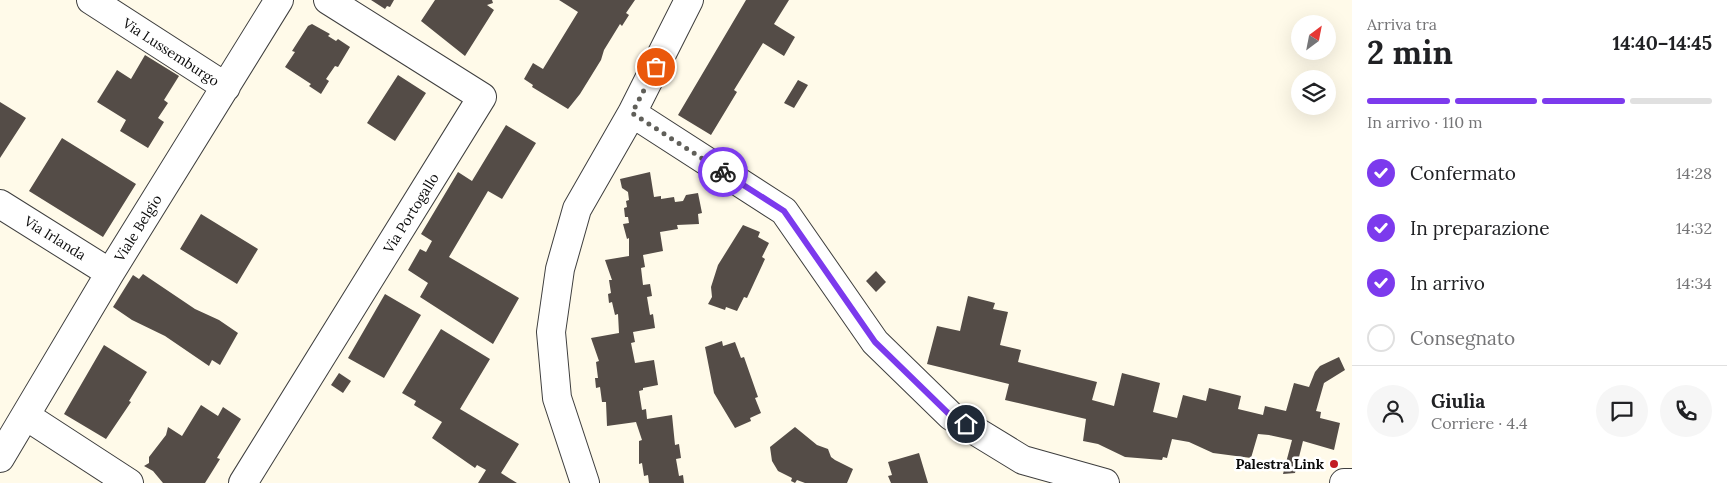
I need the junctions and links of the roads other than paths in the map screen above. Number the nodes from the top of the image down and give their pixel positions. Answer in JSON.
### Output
{"nodes":[{"id":1,"x":91,"y":0,"type":"edge"},
{"id":2,"x":279,"y":0,"type":"edge"},
{"id":3,"x":328,"y":0,"type":"edge"},
{"id":4,"x":689,"y":0,"type":"edge"},
{"id":5,"x":226,"y":87,"type":"junction"},
{"id":6,"x":632,"y":113,"type":"junction"},
{"id":7,"x":0,"y":204,"type":"edge"},
{"id":8,"x":110,"y":273,"type":"junction"},
{"id":9,"x":26,"y":416,"type":"junction"},
{"id":10,"x":0,"y":458,"type":"edge"},
{"id":11,"x":130,"y":483,"type":"edge"},
{"id":12,"x":243,"y":483,"type":"edge"},
{"id":13,"x":585,"y":483,"type":"edge"},
{"id":14,"x":1105,"y":483,"type":"edge"},
{"id":15,"x":1344,"y":483,"type":"edge"},
{"id":16,"x":1352,"y":483,"type":"edge"}],
"edges":[{"from":1,"to":5,"type":"street","name":"Via Lussemburgo"},
{"from":2,"to":5,"type":"street","name":"Viale Belgio"},
{"from":3,"to":12,"type":"street","name":"Via Portogallo"},
{"from":4,"to":6,"type":"street"},
{"from":5,"to":8,"type":"street","name":"Viale Belgio"},
{"from":6,"to":13,"type":"street"},
{"from":6,"to":14,"type":"street"},
{"from":7,"to":8,"type":"street","name":"Via Irlanda"},
{"from":8,"to":9,"type":"street","name":"Viale Belgio"},
{"from":9,"to":10,"type":"street","name":"Viale Belgio"},
{"from":9,"to":11,"type":"street"},
{"from":15,"to":16,"type":"street"}]}
